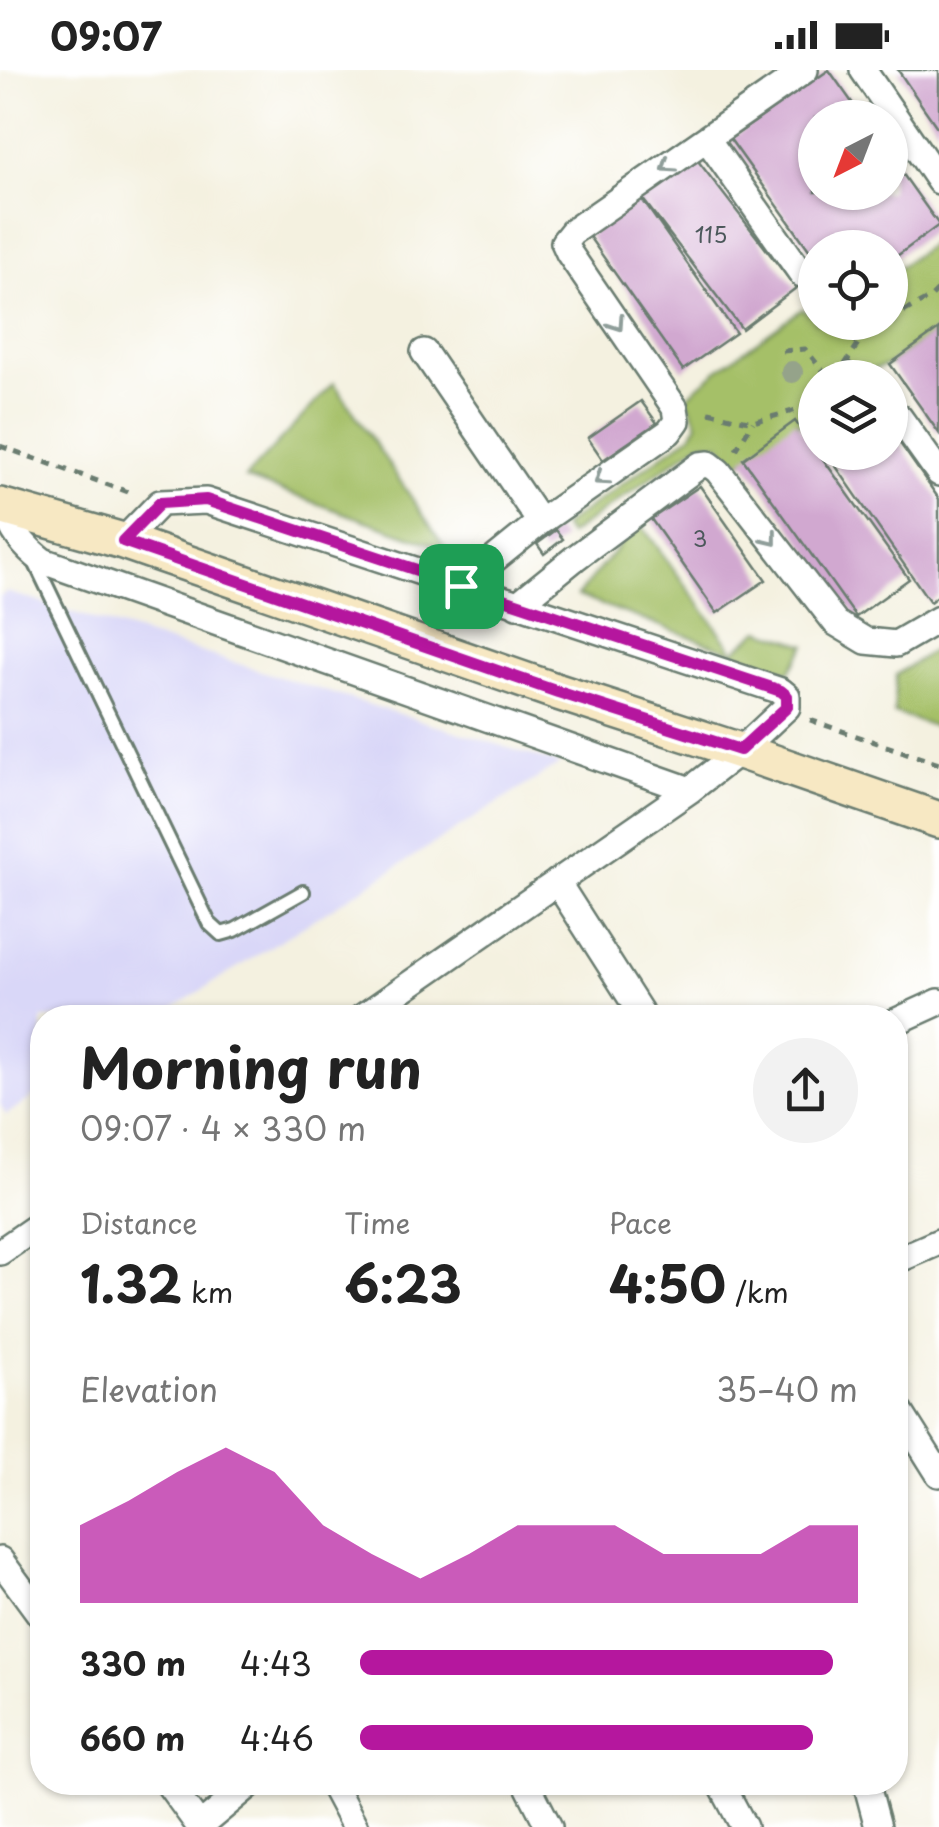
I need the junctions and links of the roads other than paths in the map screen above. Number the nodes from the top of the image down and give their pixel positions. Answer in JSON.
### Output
{"nodes":[{"id":1,"x":806,"y":70,"type":"edge"},
{"id":2,"x":863,"y":70,"type":"edge"},
{"id":3,"x":707,"y":139,"type":"junction"},
{"id":4,"x":939,"y":181,"type":"edge"},
{"id":5,"x":798,"y":268,"type":"edge"},
{"id":6,"x":424,"y":352,"type":"dead end"},
{"id":7,"x":908,"y":430,"type":"edge"},
{"id":8,"x":939,"y":473,"type":"edge"},
{"id":9,"x":2,"y":507,"type":"edge"},
{"id":10,"x":540,"y":522,"type":"junction"},
{"id":11,"x":123,"y":541,"type":"junction"},
{"id":12,"x":30,"y":552,"type":"junction"},
{"id":13,"x":461,"y":586,"type":"junction"},
{"id":14,"x":517,"y":605,"type":"junction"},
{"id":15,"x":939,"y":619,"type":"edge"},
{"id":16,"x":740,"y":750,"type":"junction"},
{"id":17,"x":690,"y":790,"type":"junction"},
{"id":18,"x":939,"y":820,"type":"edge"},
{"id":19,"x":556,"y":882,"type":"junction"},
{"id":20,"x":303,"y":892,"type":"dead end"},
{"id":21,"x":939,"y":1002,"type":"edge"},
{"id":22,"x":388,"y":1005,"type":"edge"},
{"id":23,"x":636,"y":1005,"type":"edge"},
{"id":24,"x":908,"y":1016,"type":"edge"},
{"id":25,"x":30,"y":1231,"type":"edge"},
{"id":26,"x":939,"y":1242,"type":"edge"},
{"id":27,"x":0,"y":1252,"type":"edge"},
{"id":28,"x":908,"y":1255,"type":"edge"},
{"id":29,"x":908,"y":1425,"type":"edge"},
{"id":30,"x":939,"y":1474,"type":"edge"},
{"id":31,"x":0,"y":1560,"type":"edge"},
{"id":32,"x":30,"y":1600,"type":"edge"},
{"id":33,"x":177,"y":1795,"type":"edge"},
{"id":34,"x":238,"y":1795,"type":"edge"},
{"id":35,"x":338,"y":1795,"type":"edge"},
{"id":36,"x":533,"y":1795,"type":"edge"},
{"id":37,"x":727,"y":1795,"type":"edge"},
{"id":38,"x":869,"y":1795,"type":"edge"},
{"id":39,"x":200,"y":1827,"type":"edge"},
{"id":40,"x":354,"y":1827,"type":"edge"},
{"id":41,"x":549,"y":1827,"type":"edge"},
{"id":42,"x":744,"y":1827,"type":"edge"},
{"id":43,"x":878,"y":1827,"type":"edge"}],
"edges":[{"from":1,"to":3,"type":"street"},
{"from":2,"to":4,"type":"street"},
{"from":3,"to":5,"type":"street"},
{"from":3,"to":10,"type":"street","one_way":true},
{"from":6,"to":10,"type":"street"},
{"from":7,"to":8,"type":"street"},
{"from":9,"to":11,"type":"street"},
{"from":9,"to":12,"type":"street"},
{"from":10,"to":13,"type":"street"},
{"from":11,"to":13,"type":"street"},
{"from":11,"to":16,"type":"street"},
{"from":12,"to":17,"type":"street"},
{"from":12,"to":20,"type":"lane"},
{"from":13,"to":14,"type":"street"},
{"from":14,"to":15,"type":"street","one_way":true},
{"from":14,"to":16,"type":"street"},
{"from":16,"to":17,"type":"street"},
{"from":16,"to":18,"type":"street"},
{"from":17,"to":19,"type":"street"},
{"from":19,"to":22,"type":"street"},
{"from":19,"to":23,"type":"street"},
{"from":21,"to":24,"type":"street"},
{"from":25,"to":27,"type":"street"},
{"from":26,"to":28,"type":"street"},
{"from":29,"to":30,"type":"street"},
{"from":31,"to":32,"type":"street"},
{"from":33,"to":39,"type":"street"},
{"from":34,"to":39,"type":"street"},
{"from":35,"to":40,"type":"street"},
{"from":36,"to":41,"type":"street"},
{"from":37,"to":42,"type":"street"},
{"from":38,"to":43,"type":"street"}]}
